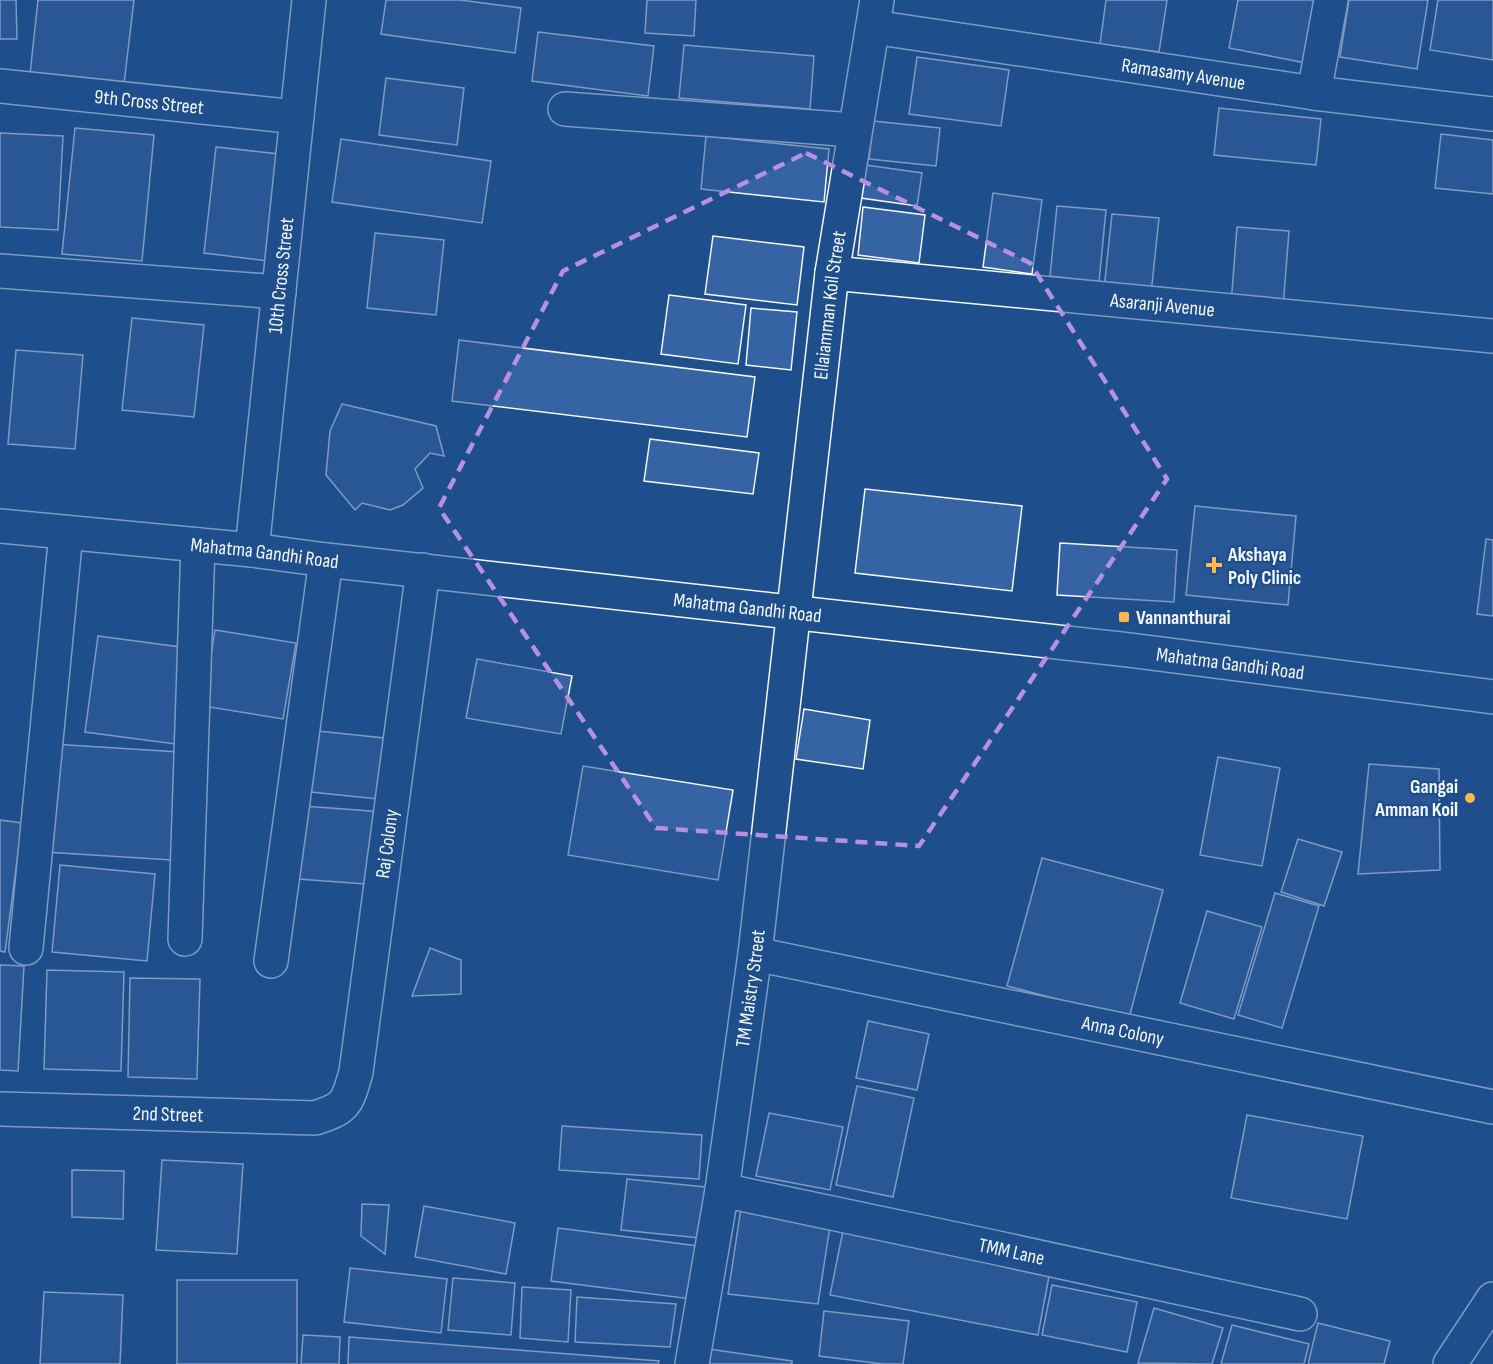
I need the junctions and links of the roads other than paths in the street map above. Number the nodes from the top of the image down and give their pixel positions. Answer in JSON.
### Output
{"nodes":[{"id":1,"x":309,"y":0,"type":"edge"},
{"id":2,"x":1331,"y":0,"type":"edge"},
{"id":3,"x":875,"y":14,"type":"edge"},
{"id":4,"x":0,"y":86,"type":"edge"},
{"id":5,"x":1314,"y":93,"type":"junction"},
{"id":6,"x":565,"y":109,"type":"dead end"},
{"id":7,"x":1493,"y":114,"type":"edge"},
{"id":8,"x":297,"y":117,"type":"junction"},
{"id":9,"x":854,"y":130,"type":"junction"},
{"id":10,"x":0,"y":271,"type":"edge"},
{"id":11,"x":832,"y":273,"type":"junction"},
{"id":12,"x":279,"y":292,"type":"junction"},
{"id":13,"x":1493,"y":336,"type":"edge"},
{"id":14,"x":0,"y":526,"type":"edge"},
{"id":15,"x":66,"y":533,"type":"junction"},
{"id":16,"x":198,"y":544,"type":"junction"},
{"id":17,"x":252,"y":550,"type":"junction"},
{"id":18,"x":326,"y":560,"type":"junction"},
{"id":19,"x":423,"y":570,"type":"junction"},
{"id":20,"x":792,"y":611,"type":"junction"},
{"id":21,"x":1493,"y":697,"type":"edge"},
{"id":22,"x":185,"y":939,"type":"dead end"},
{"id":23,"x":26,"y":948,"type":"dead end"},
{"id":24,"x":754,"y":954,"type":"junction"},
{"id":25,"x":271,"y":961,"type":"dead end"},
{"id":26,"x":1493,"y":1107,"type":"edge"},
{"id":27,"x":0,"y":1109,"type":"edge"},
{"id":28,"x":336,"y":1112,"type":"joint"},
{"id":29,"x":722,"y":1190,"type":"junction"},
{"id":30,"x":1493,"y":1299,"type":"edge"},
{"id":31,"x":1300,"y":1314,"type":"dead end"},
{"id":32,"x":692,"y":1364,"type":"edge"},
{"id":33,"x":1450,"y":1364,"type":"edge"}],
"edges":[{"from":1,"to":8,"type":"street","name":"10th Cross Street"},
{"from":2,"to":5,"type":"street"},
{"from":3,"to":5,"type":"street","name":"Ramasamy Avenue"},
{"from":3,"to":9,"type":"street","name":"Ellaiamman Koil Street"},
{"from":4,"to":8,"type":"street","name":"9th Cross Street"},
{"from":5,"to":7,"type":"street","name":"Ramasamy Avenue"},
{"from":6,"to":9,"type":"street"},
{"from":8,"to":12,"type":"street","name":"10th Cross Street"},
{"from":9,"to":11,"type":"street","name":"Ellaiamman Koil Street"},
{"from":10,"to":12,"type":"street"},
{"from":11,"to":13,"type":"street","name":"Asaranji Avenue"},
{"from":11,"to":20,"type":"street","name":"Ellaiamman Koil Street"},
{"from":12,"to":17,"type":"street","name":"10th Cross Street"},
{"from":14,"to":15,"type":"street","name":"Mahatma Gandhi Road"},
{"from":15,"to":16,"type":"street","name":"Mahatma Gandhi Road"},
{"from":15,"to":23,"type":"street"},
{"from":16,"to":17,"type":"street","name":"Mahatma Gandhi Road"},
{"from":16,"to":22,"type":"street"},
{"from":17,"to":18,"type":"street","name":"Mahatma Gandhi Road"},
{"from":18,"to":19,"type":"street","name":"Mahatma Gandhi Road"},
{"from":18,"to":25,"type":"street"},
{"from":19,"to":20,"type":"street","name":"Mahatma Gandhi Road"},
{"from":19,"to":28,"type":"street","name":"Raj Colony"},
{"from":20,"to":21,"type":"street","name":"Mahatma Gandhi Road"},
{"from":20,"to":24,"type":"street","name":"TM Maistry Street"},
{"from":24,"to":26,"type":"street","name":"Anna Colony"},
{"from":24,"to":29,"type":"street","name":"TM Maistry Street"},
{"from":27,"to":28,"type":"street","name":"2nd Street"},
{"from":29,"to":31,"type":"street","name":"TMM Lane"},
{"from":29,"to":32,"type":"street","name":"TM Maistry Street"},
{"from":30,"to":33,"type":"street"}]}
